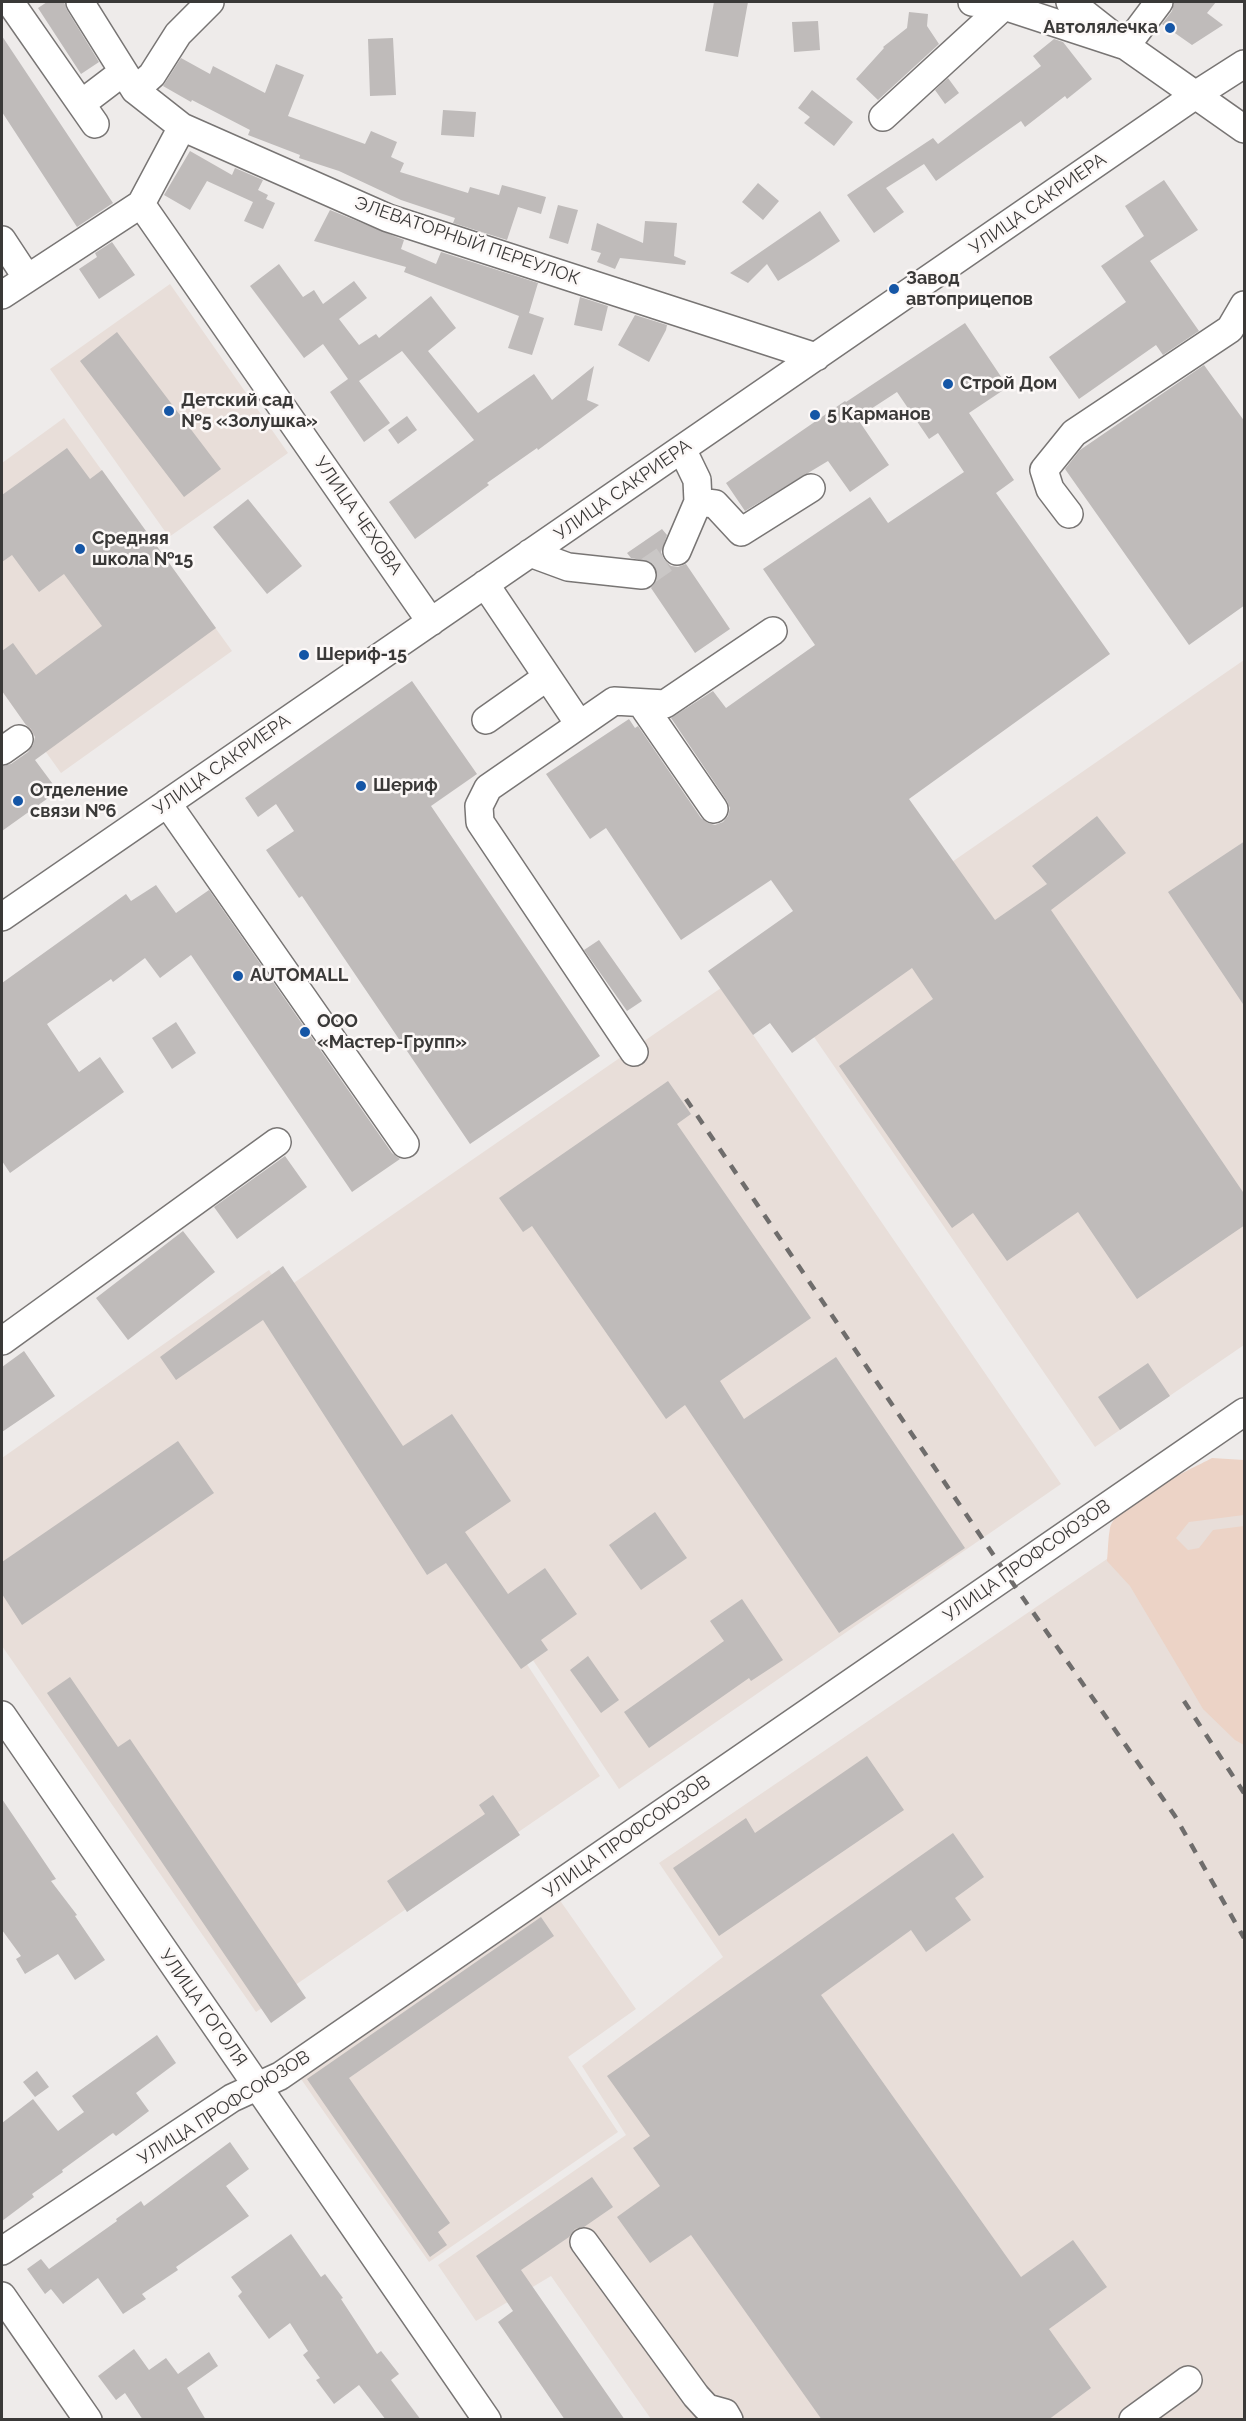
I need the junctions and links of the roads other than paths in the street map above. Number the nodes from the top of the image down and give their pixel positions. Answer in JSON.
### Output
{"nodes":[{"id":1,"x":80,"y":2,"type":"edge"},
{"id":2,"x":210,"y":2,"type":"edge"},
{"id":3,"x":972,"y":2,"type":"edge"},
{"id":4,"x":1070,"y":2,"type":"edge"},
{"id":5,"x":1159,"y":2,"type":"edge"},
{"id":6,"x":1010,"y":4,"type":"edge"},
{"id":7,"x":18,"y":5,"type":"edge"},
{"id":8,"x":1126,"y":46,"type":"junction"},
{"id":9,"x":1245,"y":64,"type":"edge"},
{"id":10,"x":129,"y":81,"type":"junction"},
{"id":11,"x":1197,"y":94,"type":"junction"},
{"id":12,"x":883,"y":117,"type":"dead end"},
{"id":13,"x":182,"y":127,"type":"junction"},
{"id":14,"x":1245,"y":129,"type":"edge"},
{"id":15,"x":141,"y":204,"type":"junction"},
{"id":16,"x":2,"y":240,"type":"edge"},
{"id":17,"x":27,"y":278,"type":"junction"},
{"id":18,"x":2,"y":296,"type":"edge"},
{"id":19,"x":1245,"y":305,"type":"edge"},
{"id":20,"x":816,"y":357,"type":"junction"},
{"id":21,"x":682,"y":449,"type":"junction"},
{"id":22,"x":811,"y":488,"type":"dead end"},
{"id":23,"x":698,"y":502,"type":"junction"},
{"id":24,"x":1069,"y":514,"type":"dead end"},
{"id":25,"x":677,"y":551,"type":"tunnel mouth"},
{"id":26,"x":531,"y":553,"type":"junction"},
{"id":27,"x":642,"y":575,"type":"tunnel mouth"},
{"id":28,"x":485,"y":584,"type":"junction"},
{"id":29,"x":431,"y":621,"type":"junction"},
{"id":30,"x":773,"y":631,"type":"dead end"},
{"id":31,"x":547,"y":677,"type":"junction"},
{"id":32,"x":641,"y":703,"type":"junction"},
{"id":33,"x":486,"y":720,"type":"dead end"},
{"id":34,"x":579,"y":724,"type":"junction"},
{"id":35,"x":167,"y":803,"type":"junction"},
{"id":36,"x":714,"y":809,"type":"dead end"},
{"id":37,"x":2,"y":917,"type":"edge"},
{"id":38,"x":634,"y":1052,"type":"dead end"},
{"id":39,"x":277,"y":1142,"type":"dead end"},
{"id":40,"x":405,"y":1144,"type":"dead end"},
{"id":41,"x":2,"y":1341,"type":"edge"},
{"id":42,"x":1245,"y":1412,"type":"edge"},
{"id":43,"x":2,"y":1715,"type":"edge"},
{"id":44,"x":256,"y":2086,"type":"junction"},
{"id":45,"x":584,"y":2242,"type":"dead end"},
{"id":46,"x":2,"y":2251,"type":"edge"},
{"id":47,"x":2,"y":2296,"type":"edge"},
{"id":48,"x":1188,"y":2380,"type":"dead end"},
{"id":49,"x":88,"y":2420,"type":"edge"},
{"id":50,"x":487,"y":2420,"type":"edge"},
{"id":51,"x":729,"y":2420,"type":"edge"},
{"id":52,"x":1133,"y":2420,"type":"edge"}],
"edges":[{"from":1,"to":10,"type":"street"},
{"from":2,"to":10,"type":"street"},
{"from":3,"to":6,"type":"street"},
{"from":4,"to":8,"type":"street"},
{"from":5,"to":8,"type":"street"},
{"from":6,"to":8,"type":"street"},
{"from":6,"to":12,"type":"street"},
{"from":7,"to":10,"type":"street"},
{"from":8,"to":11,"type":"street"},
{"from":9,"to":11,"type":"street","name":"УЛИЦА САКРИЕРА"},
{"from":10,"to":13,"type":"street","name":"ЭЛЕВАТОРНЫЙ ПЕРЕУЛОК"},
{"from":11,"to":14,"type":"street"},
{"from":11,"to":20,"type":"street","name":"УЛИЦА САКРИЕРА"},
{"from":13,"to":15,"type":"street"},
{"from":13,"to":20,"type":"street","name":"ЭЛЕВАТОРНЫЙ ПЕРЕУЛОК"},
{"from":15,"to":17,"type":"street"},
{"from":15,"to":29,"type":"street","name":"УЛИЦА ЧЕХОВА"},
{"from":16,"to":17,"type":"street"},
{"from":17,"to":18,"type":"street"},
{"from":19,"to":24,"type":"street"},
{"from":20,"to":21,"type":"street","name":"УЛИЦА САКРИЕРА"},
{"from":21,"to":23,"type":"street"},
{"from":21,"to":26,"type":"street","name":"УЛИЦА САКРИЕРА"},
{"from":22,"to":23,"type":"street"},
{"from":23,"to":25,"type":"street"},
{"from":26,"to":27,"type":"street"},
{"from":26,"to":28,"type":"street","name":"УЛИЦА САКРИЕРА"},
{"from":28,"to":29,"type":"street","name":"УЛИЦА САКРИЕРА"},
{"from":28,"to":31,"type":"street"},
{"from":29,"to":35,"type":"street","name":"УЛИЦА САКРИЕРА"},
{"from":30,"to":32,"type":"street"},
{"from":31,"to":33,"type":"street"},
{"from":31,"to":34,"type":"street"},
{"from":32,"to":34,"type":"street"},
{"from":32,"to":36,"type":"street"},
{"from":34,"to":38,"type":"street"},
{"from":35,"to":37,"type":"street","name":"УЛИЦА САКРИЕРА"},
{"from":35,"to":40,"type":"street"},
{"from":39,"to":41,"type":"street"},
{"from":42,"to":44,"type":"street","name":"УЛИЦА ПРОФСОЮЗОВ"},
{"from":43,"to":44,"type":"street","name":"УЛИЦА ГОГОЛЯ"},
{"from":44,"to":46,"type":"street","name":"УЛИЦА ПРОФСОЮЗОВ"},
{"from":44,"to":50,"type":"street","name":"УЛИЦА ГОГОЛЯ"},
{"from":45,"to":51,"type":"street"},
{"from":47,"to":49,"type":"street"},
{"from":48,"to":52,"type":"street"}]}
